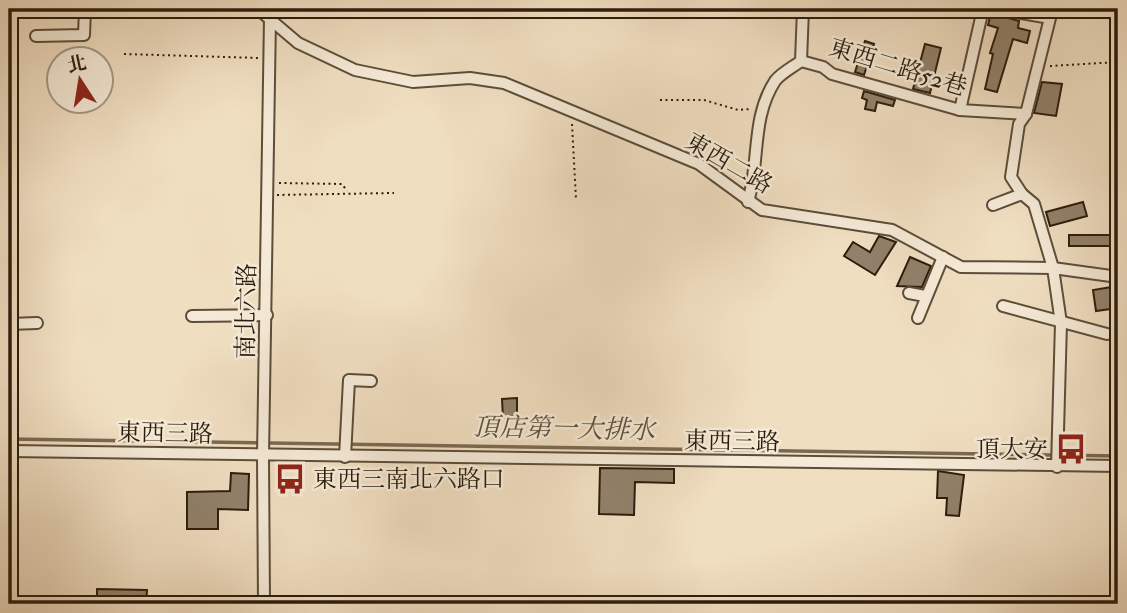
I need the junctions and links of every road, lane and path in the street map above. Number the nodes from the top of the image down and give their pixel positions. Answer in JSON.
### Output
{"nodes":[{"id":1,"x":85,"y":9,"type":"edge"},
{"id":2,"x":258,"y":9,"type":"edge"},
{"id":3,"x":803,"y":9,"type":"edge"},
{"id":4,"x":983,"y":9,"type":"edge"},
{"id":5,"x":997,"y":9,"type":"edge"},
{"id":6,"x":270,"y":18,"type":"junction"},
{"id":7,"x":36,"y":36,"type":"dead end"},
{"id":8,"x":124,"y":54,"type":"dead end"},
{"id":9,"x":270,"y":59,"type":"junction"},
{"id":10,"x":801,"y":61,"type":"junction"},
{"id":11,"x":1118,"y":62,"type":"edge"},
{"id":12,"x":1038,"y":66,"type":"junction"},
{"id":13,"x":660,"y":100,"type":"dead end"},
{"id":14,"x":763,"y":108,"type":"junction"},
{"id":15,"x":960,"y":110,"type":"junction"},
{"id":16,"x":572,"y":113,"type":"junction"},
{"id":17,"x":1026,"y":114,"type":"junction"},
{"id":18,"x":269,"y":182,"type":"junction"},
{"id":19,"x":347,"y":192,"type":"junction"},
{"id":20,"x":394,"y":193,"type":"dead end"},
{"id":21,"x":1022,"y":194,"type":"junction"},
{"id":22,"x":269,"y":195,"type":"junction"},
{"id":23,"x":576,"y":199,"type":"dead end"},
{"id":24,"x":748,"y":202,"type":"junction"},
{"id":25,"x":993,"y":205,"type":"dead end"},
{"id":26,"x":943,"y":257,"type":"junction"},
{"id":27,"x":1053,"y":268,"type":"junction"},
{"id":28,"x":1118,"y":277,"type":"edge"},
{"id":29,"x":909,"y":293,"type":"dead end"},
{"id":30,"x":925,"y":296,"type":"junction"},
{"id":31,"x":1003,"y":306,"type":"dead end"},
{"id":32,"x":267,"y":315,"type":"junction"},
{"id":33,"x":192,"y":316,"type":"dead end"},
{"id":34,"x":918,"y":318,"type":"dead end"},
{"id":35,"x":37,"y":323,"type":"dead end"},
{"id":36,"x":1061,"y":323,"type":"junction"},
{"id":37,"x":9,"y":324,"type":"edge"},
{"id":38,"x":1107,"y":334,"type":"dead end"},
{"id":39,"x":371,"y":381,"type":"dead end"},
{"id":40,"x":9,"y":451,"type":"edge"},
{"id":41,"x":262,"y":456,"type":"junction"},
{"id":42,"x":345,"y":457,"type":"junction"},
{"id":43,"x":1057,"y":467,"type":"junction"},
{"id":44,"x":1118,"y":467,"type":"edge"},
{"id":45,"x":264,"y":604,"type":"edge"}],
"edges":[{"from":1,"to":7,"type":"street"},
{"from":2,"to":6,"type":"street","name":"東西二路"},
{"from":3,"to":10,"type":"street","name":"東西二路52巷"},
{"from":4,"to":15,"type":"street"},
{"from":5,"to":12,"type":"street"},
{"from":6,"to":9,"type":"street","name":"南北六路"},
{"from":6,"to":16,"type":"street","name":"東西二路"},
{"from":8,"to":9,"type":"path"},
{"from":9,"to":18,"type":"street","name":"南北六路"},
{"from":10,"to":14,"type":"street","name":"東西二路52巷"},
{"from":10,"to":15,"type":"street","name":"東西二路52巷"},
{"from":11,"to":12,"type":"path"},
{"from":12,"to":17,"type":"street"},
{"from":13,"to":14,"type":"path"},
{"from":14,"to":24,"type":"street","name":"東西二路52巷"},
{"from":15,"to":17,"type":"street","name":"東西二路52巷"},
{"from":16,"to":23,"type":"path"},
{"from":16,"to":24,"type":"street","name":"東西二路"},
{"from":17,"to":21,"type":"street"},
{"from":18,"to":19,"type":"path"},
{"from":18,"to":22,"type":"street","name":"南北六路"},
{"from":19,"to":20,"type":"path"},
{"from":19,"to":22,"type":"path"},
{"from":21,"to":25,"type":"street"},
{"from":21,"to":27,"type":"street"},
{"from":22,"to":32,"type":"street","name":"南北六路"},
{"from":24,"to":26,"type":"street","name":"東西二路"},
{"from":26,"to":27,"type":"street","name":"東西二路"},
{"from":26,"to":30,"type":"street"},
{"from":27,"to":28,"type":"street","name":"東西二路"},
{"from":27,"to":36,"type":"street"},
{"from":29,"to":30,"type":"street"},
{"from":30,"to":34,"type":"street"},
{"from":31,"to":36,"type":"street"},
{"from":32,"to":33,"type":"street"},
{"from":32,"to":41,"type":"street","name":"南北六路"},
{"from":35,"to":37,"type":"street"},
{"from":36,"to":38,"type":"street"},
{"from":36,"to":43,"type":"street"},
{"from":39,"to":42,"type":"street"},
{"from":40,"to":41,"type":"street","name":"東西三路"},
{"from":41,"to":42,"type":"street","name":"東西三路"},
{"from":41,"to":45,"type":"street","name":"南北六路"},
{"from":42,"to":43,"type":"street","name":"東西三路"},
{"from":43,"to":44,"type":"street","name":"東西三路"}]}
